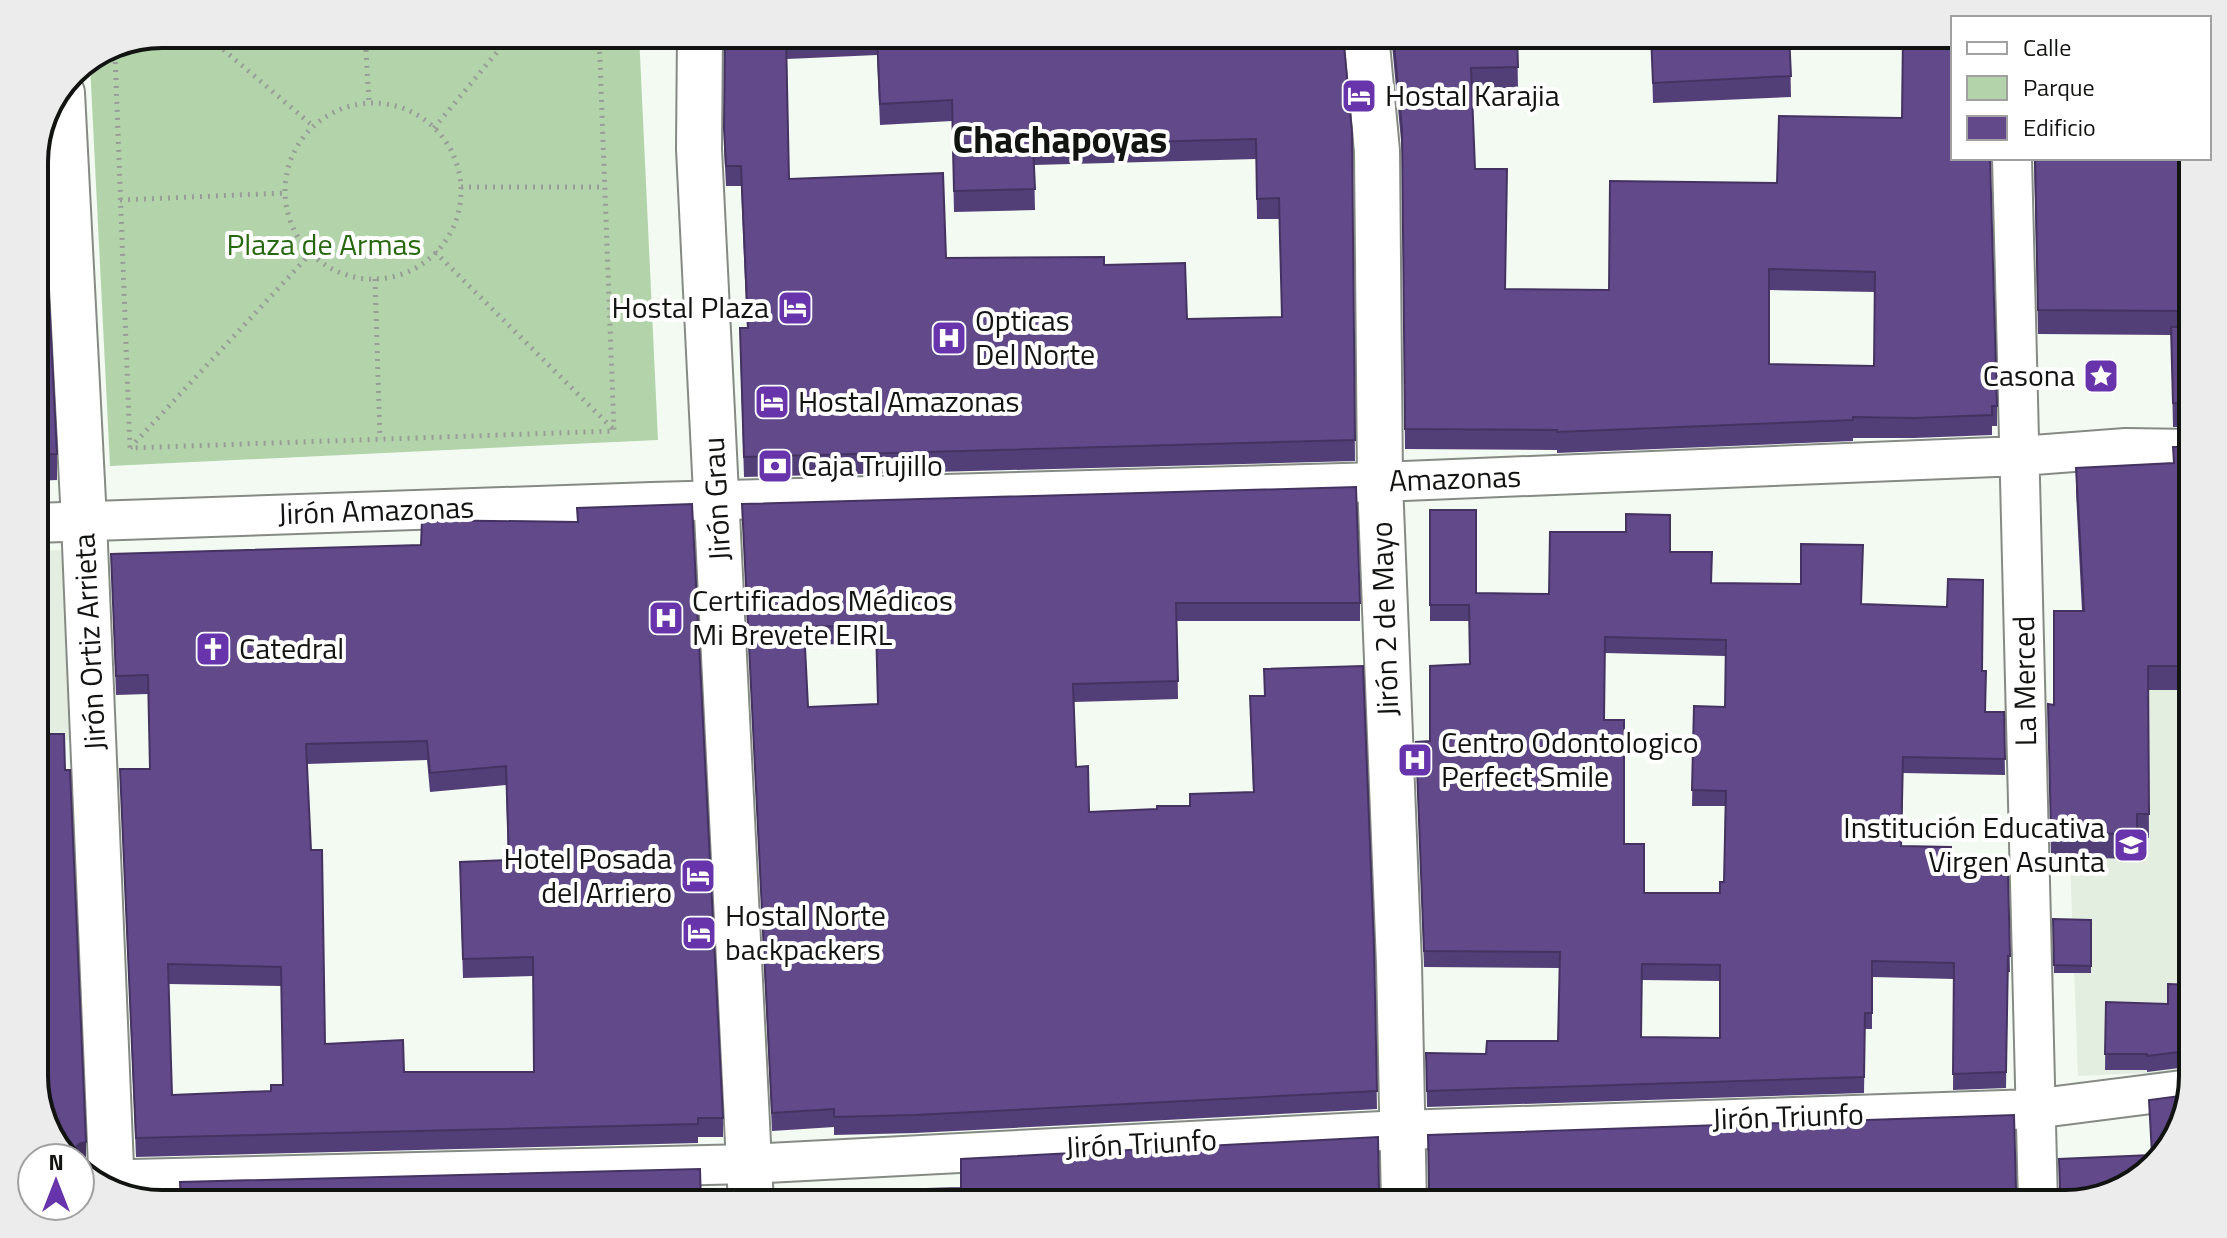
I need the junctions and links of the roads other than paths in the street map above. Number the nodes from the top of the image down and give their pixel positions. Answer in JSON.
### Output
{"nodes":[{"id":1,"x":700,"y":48,"type":"edge"},
{"id":2,"x":1367,"y":48,"type":"edge"},
{"id":3,"x":63,"y":108,"type":"edge"},
{"id":4,"x":2012,"y":160,"type":"edge"},
{"id":5,"x":2179,"y":449,"type":"edge"},
{"id":6,"x":2020,"y":456,"type":"junction"},
{"id":7,"x":1380,"y":482,"type":"junction"},
{"id":8,"x":717,"y":501,"type":"junction"},
{"id":9,"x":84,"y":521,"type":"junction"},
{"id":10,"x":48,"y":522,"type":"edge"},
{"id":11,"x":2178,"y":1091,"type":"edge"},
{"id":12,"x":2034,"y":1109,"type":"junction"},
{"id":13,"x":1402,"y":1130,"type":"junction"},
{"id":14,"x":105,"y":1175,"type":"edge"},
{"id":15,"x":124,"y":1183,"type":"edge"},
{"id":16,"x":750,"y":1184,"type":"edge"},
{"id":17,"x":1404,"y":1190,"type":"edge"},
{"id":18,"x":2037,"y":1190,"type":"edge"}],
"edges":[{"from":1,"to":8,"type":"main road","name":"Jirón Grau"},
{"from":2,"to":7,"type":"main road","name":"Jirón 2 de Mayo"},
{"from":3,"to":9,"type":"main road","name":"Jirón Ortiz Arrieta"},
{"from":4,"to":6,"type":"street","name":"La Merced"},
{"from":5,"to":6,"type":"street","name":"Amazonas"},
{"from":6,"to":7,"type":"street","name":"Amazonas"},
{"from":6,"to":12,"type":"street","name":"La Merced"},
{"from":7,"to":8,"type":"street","name":"Amazonas"},
{"from":7,"to":13,"type":"main road","name":"Jirón 2 de Mayo"},
{"from":8,"to":9,"type":"street","name":"Jirón Amazonas"},
{"from":8,"to":16,"type":"main road","name":"Jirón Grau"},
{"from":9,"to":10,"type":"street","name":"Jirón Amazonas"},
{"from":9,"to":14,"type":"main road","name":"Jirón Ortiz Arrieta"},
{"from":11,"to":12,"type":"street","name":"Jirón Triunfo"},
{"from":12,"to":13,"type":"street","name":"Jirón Triunfo"},
{"from":12,"to":18,"type":"street","name":"La Merced"},
{"from":13,"to":16,"type":"street","name":"Jirón Triunfo"},
{"from":13,"to":17,"type":"main road","name":"Jirón 2 de Mayo"},
{"from":15,"to":16,"type":"street","name":"Jirón Triunfo"}]}
